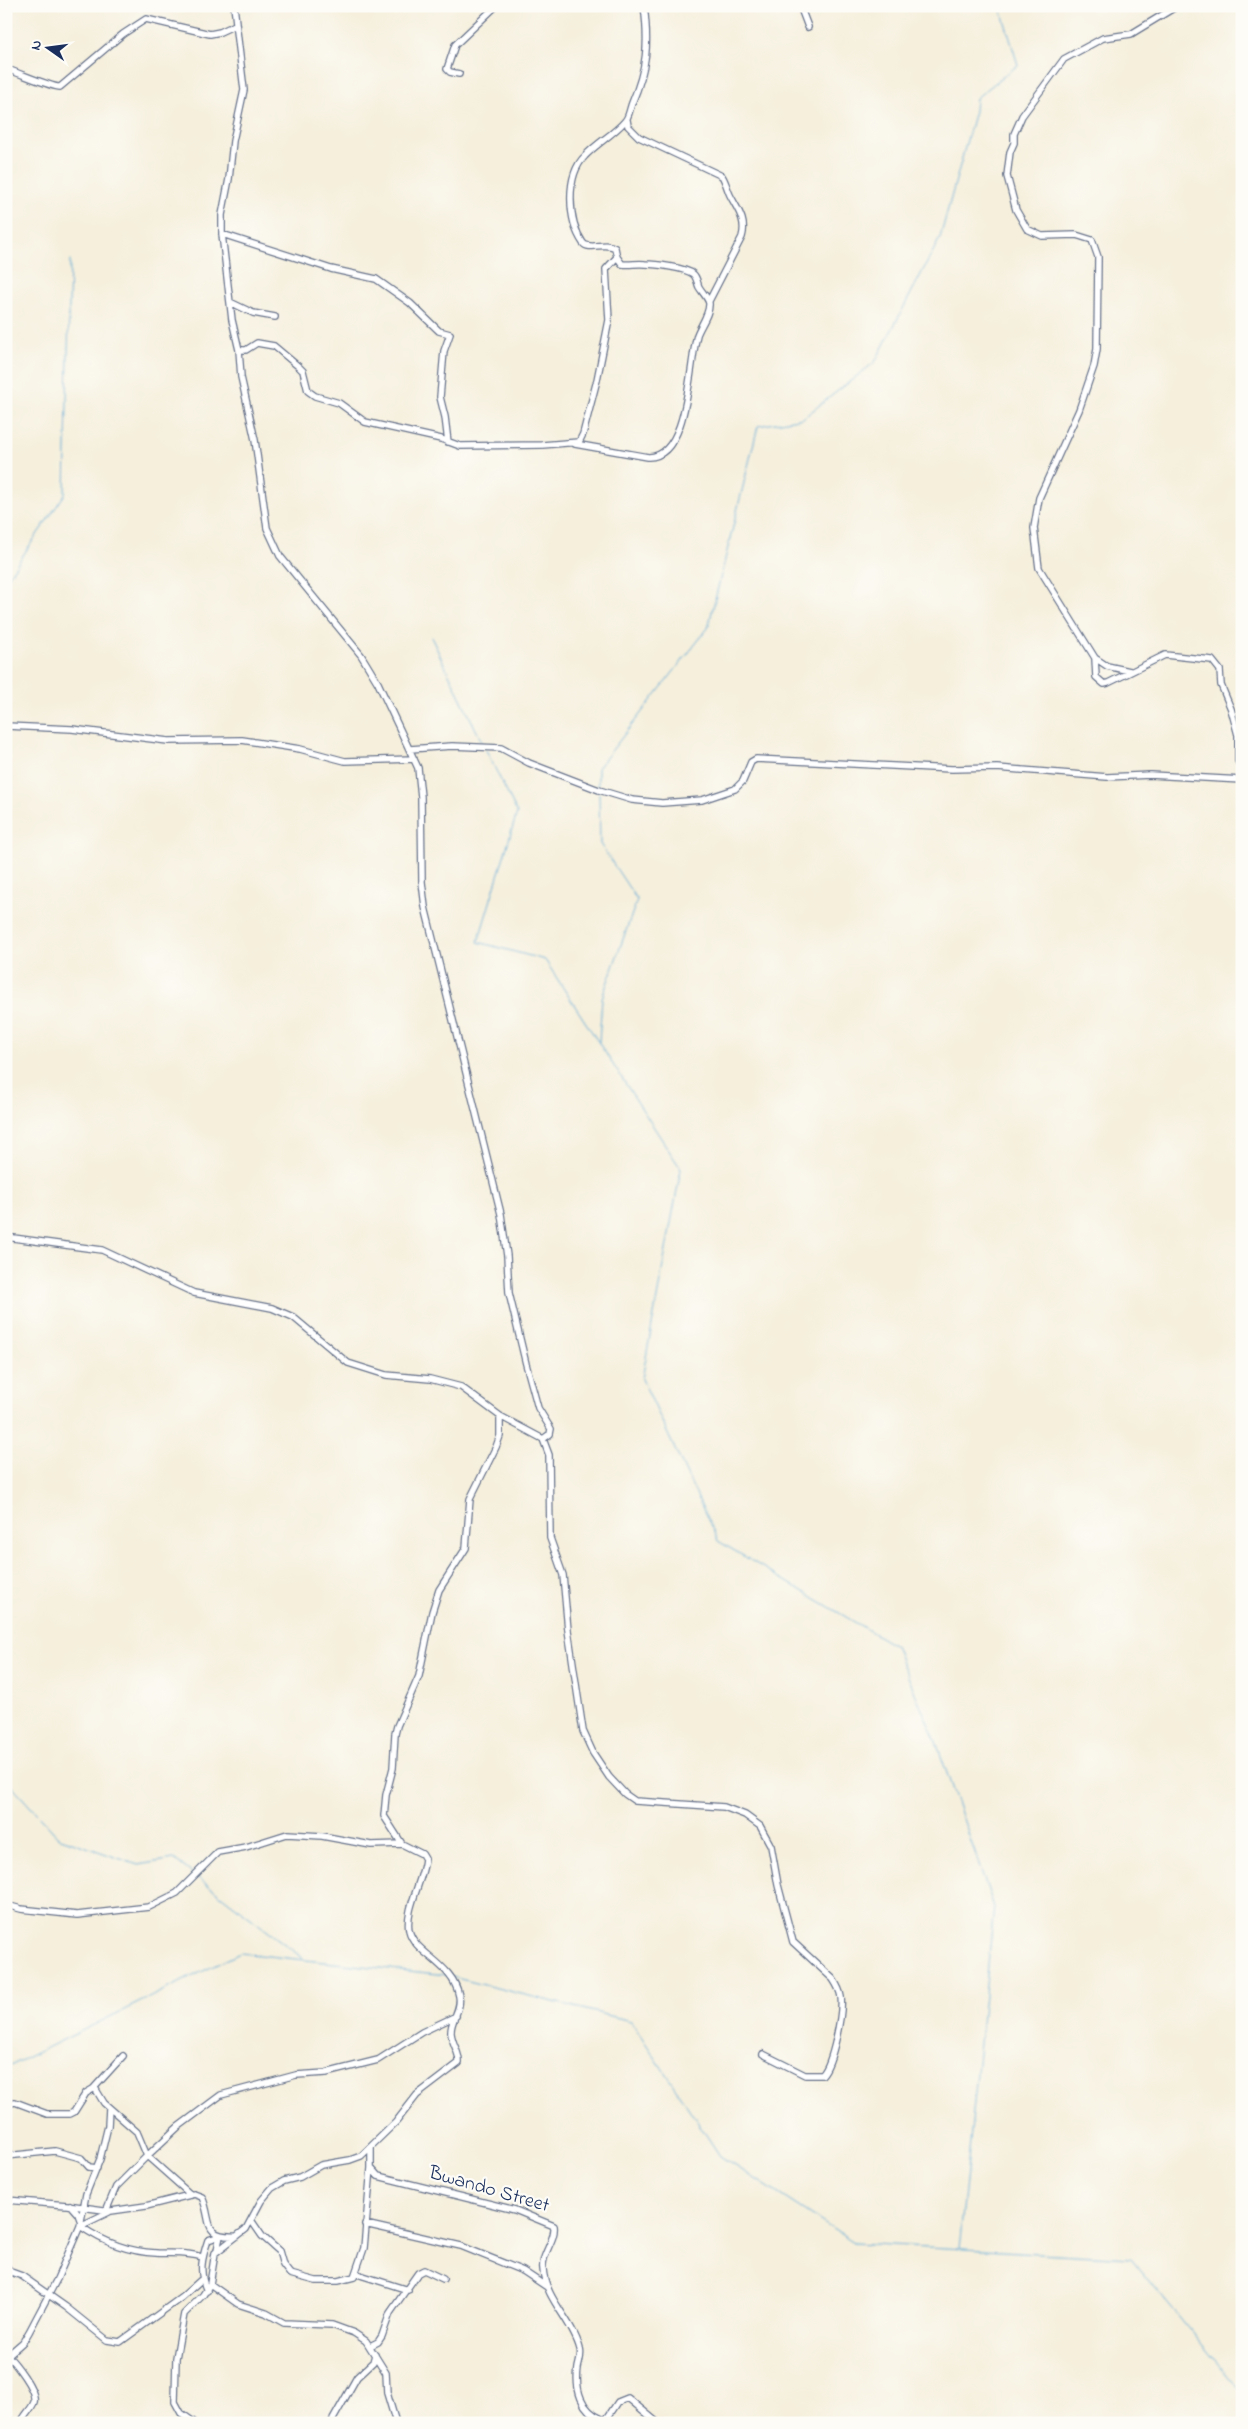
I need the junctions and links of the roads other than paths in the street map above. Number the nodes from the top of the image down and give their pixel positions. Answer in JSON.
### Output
{"nodes":[{"id":1,"x":234,"y":6,"type":"edge"},
{"id":2,"x":496,"y":6,"type":"edge"},
{"id":3,"x":644,"y":6,"type":"edge"},
{"id":4,"x":800,"y":6,"type":"edge"},
{"id":5,"x":1177,"y":6,"type":"edge"},
{"id":6,"x":236,"y":25,"type":"junction"},
{"id":7,"x":808,"y":28,"type":"dead end"},
{"id":8,"x":6,"y":69,"type":"edge"},
{"id":9,"x":459,"y":74,"type":"dead end"},
{"id":10,"x":626,"y":120,"type":"junction"},
{"id":11,"x":222,"y":234,"type":"junction"},
{"id":12,"x":617,"y":257,"type":"junction"},
{"id":13,"x":709,"y":301,"type":"junction"},
{"id":14,"x":230,"y":302,"type":"junction"},
{"id":15,"x":275,"y":317,"type":"dead end"},
{"id":16,"x":239,"y":350,"type":"junction"},
{"id":17,"x":448,"y":442,"type":"junction"},
{"id":18,"x":576,"y":444,"type":"junction"},
{"id":19,"x":1095,"y":658,"type":"junction"},
{"id":20,"x":1130,"y":671,"type":"junction"},
{"id":21,"x":6,"y":726,"type":"edge"},
{"id":22,"x":410,"y":749,"type":"junction"},
{"id":23,"x":414,"y":759,"type":"junction"},
{"id":24,"x":1242,"y":769,"type":"edge"},
{"id":25,"x":1242,"y":780,"type":"edge"},
{"id":26,"x":6,"y":1237,"type":"edge"},
{"id":27,"x":500,"y":1416,"type":"junction"},
{"id":28,"x":543,"y":1439,"type":"junction"},
{"id":29,"x":402,"y":1844,"type":"junction"},
{"id":30,"x":6,"y":1905,"type":"edge"},
{"id":31,"x":456,"y":2016,"type":"junction"},
{"id":32,"x":763,"y":2054,"type":"dead end"},
{"id":33,"x":123,"y":2056,"type":"dead end"},
{"id":34,"x":95,"y":2088,"type":"junction"},
{"id":35,"x":6,"y":2104,"type":"edge"},
{"id":36,"x":109,"y":2108,"type":"junction"},
{"id":37,"x":370,"y":2147,"type":"junction"},
{"id":38,"x":6,"y":2156,"type":"edge"},
{"id":39,"x":147,"y":2156,"type":"junction"},
{"id":40,"x":97,"y":2168,"type":"junction"},
{"id":41,"x":371,"y":2168,"type":"junction"},
{"id":42,"x":191,"y":2195,"type":"junction"},
{"id":43,"x":6,"y":2200,"type":"edge"},
{"id":44,"x":70,"y":2205,"type":"junction"},
{"id":45,"x":84,"y":2208,"type":"junction"},
{"id":46,"x":108,"y":2211,"type":"junction"},
{"id":47,"x":251,"y":2220,"type":"junction"},
{"id":48,"x":80,"y":2224,"type":"junction"},
{"id":49,"x":365,"y":2224,"type":"junction"},
{"id":50,"x":209,"y":2228,"type":"junction"},
{"id":51,"x":220,"y":2236,"type":"junction"},
{"id":52,"x":239,"y":2236,"type":"junction"},
{"id":53,"x":208,"y":2240,"type":"junction"},
{"id":54,"x":216,"y":2251,"type":"junction"},
{"id":55,"x":202,"y":2256,"type":"junction"},
{"id":56,"x":6,"y":2266,"type":"edge"},
{"id":57,"x":357,"y":2274,"type":"junction"},
{"id":58,"x":443,"y":2278,"type":"dead end"},
{"id":59,"x":202,"y":2279,"type":"junction"},
{"id":60,"x":210,"y":2284,"type":"junction"},
{"id":61,"x":547,"y":2286,"type":"junction"},
{"id":62,"x":207,"y":2290,"type":"junction"},
{"id":63,"x":408,"y":2290,"type":"junction"},
{"id":64,"x":49,"y":2295,"type":"junction"},
{"id":65,"x":370,"y":2346,"type":"junction"},
{"id":66,"x":7,"y":2354,"type":"edge"},
{"id":67,"x":375,"y":2355,"type":"junction"},
{"id":68,"x":22,"y":2423,"type":"edge"},
{"id":69,"x":195,"y":2423,"type":"edge"},
{"id":70,"x":331,"y":2423,"type":"edge"},
{"id":71,"x":396,"y":2423,"type":"edge"},
{"id":72,"x":604,"y":2423,"type":"edge"},
{"id":73,"x":658,"y":2423,"type":"edge"}],
"edges":[{"from":1,"to":6,"type":"street"},
{"from":2,"to":9,"type":"street"},
{"from":3,"to":10,"type":"street"},
{"from":4,"to":7,"type":"street"},
{"from":5,"to":19,"type":"street"},
{"from":6,"to":8,"type":"street"},
{"from":6,"to":11,"type":"street"},
{"from":10,"to":12,"type":"street"},
{"from":10,"to":13,"type":"street"},
{"from":11,"to":14,"type":"street"},
{"from":11,"to":17,"type":"street"},
{"from":12,"to":13,"type":"street"},
{"from":12,"to":18,"type":"street"},
{"from":13,"to":18,"type":"street"},
{"from":14,"to":15,"type":"street"},
{"from":14,"to":16,"type":"street"},
{"from":16,"to":17,"type":"street"},
{"from":16,"to":22,"type":"street"},
{"from":17,"to":18,"type":"street"},
{"from":19,"to":20,"type":"street"},
{"from":19,"to":20,"type":"street"},
{"from":20,"to":24,"type":"street"},
{"from":21,"to":23,"type":"street"},
{"from":22,"to":23,"type":"street"},
{"from":22,"to":25,"type":"street"},
{"from":23,"to":28,"type":"street"},
{"from":26,"to":27,"type":"street"},
{"from":27,"to":28,"type":"street"},
{"from":27,"to":29,"type":"street"},
{"from":28,"to":32,"type":"street"},
{"from":29,"to":30,"type":"street"},
{"from":29,"to":31,"type":"street"},
{"from":31,"to":37,"type":"street"},
{"from":31,"to":39,"type":"street"},
{"from":33,"to":34,"type":"street"},
{"from":34,"to":35,"type":"street"},
{"from":34,"to":36,"type":"street"},
{"from":36,"to":39,"type":"street"},
{"from":36,"to":40,"type":"street"},
{"from":37,"to":41,"type":"street"},
{"from":37,"to":47,"type":"street"},
{"from":38,"to":40,"type":"street"},
{"from":39,"to":42,"type":"street"},
{"from":39,"to":46,"type":"street"},
{"from":40,"to":45,"type":"street"},
{"from":41,"to":49,"type":"street"},
{"from":41,"to":61,"type":"street","name":"Bwando Street"},
{"from":42,"to":46,"type":"street"},
{"from":42,"to":50,"type":"street"},
{"from":43,"to":44,"type":"street"},
{"from":44,"to":45,"type":"street"},
{"from":44,"to":48,"type":"street"},
{"from":45,"to":46,"type":"street"},
{"from":45,"to":48,"type":"street"},
{"from":46,"to":48,"type":"street"},
{"from":47,"to":52,"type":"street"},
{"from":47,"to":57,"type":"street"},
{"from":48,"to":55,"type":"street"},
{"from":48,"to":64,"type":"street"},
{"from":49,"to":57,"type":"street"},
{"from":49,"to":61,"type":"street"},
{"from":50,"to":51,"type":"street"},
{"from":50,"to":53,"type":"street"},
{"from":51,"to":52,"type":"street"},
{"from":51,"to":53,"type":"street"},
{"from":51,"to":54,"type":"street"},
{"from":52,"to":54,"type":"street"},
{"from":53,"to":55,"type":"street"},
{"from":54,"to":60,"type":"street"},
{"from":55,"to":59,"type":"street"},
{"from":56,"to":64,"type":"street"},
{"from":57,"to":63,"type":"street"},
{"from":58,"to":63,"type":"street"},
{"from":59,"to":62,"type":"street"},
{"from":59,"to":64,"type":"street"},
{"from":60,"to":62,"type":"street"},
{"from":60,"to":65,"type":"street"},
{"from":61,"to":72,"type":"street","name":"Bwando Street"},
{"from":62,"to":69,"type":"street"},
{"from":63,"to":65,"type":"street"},
{"from":64,"to":66,"type":"street"},
{"from":65,"to":67,"type":"street"},
{"from":66,"to":68,"type":"street"},
{"from":67,"to":70,"type":"street"},
{"from":67,"to":71,"type":"street"},
{"from":72,"to":73,"type":"street"}]}
